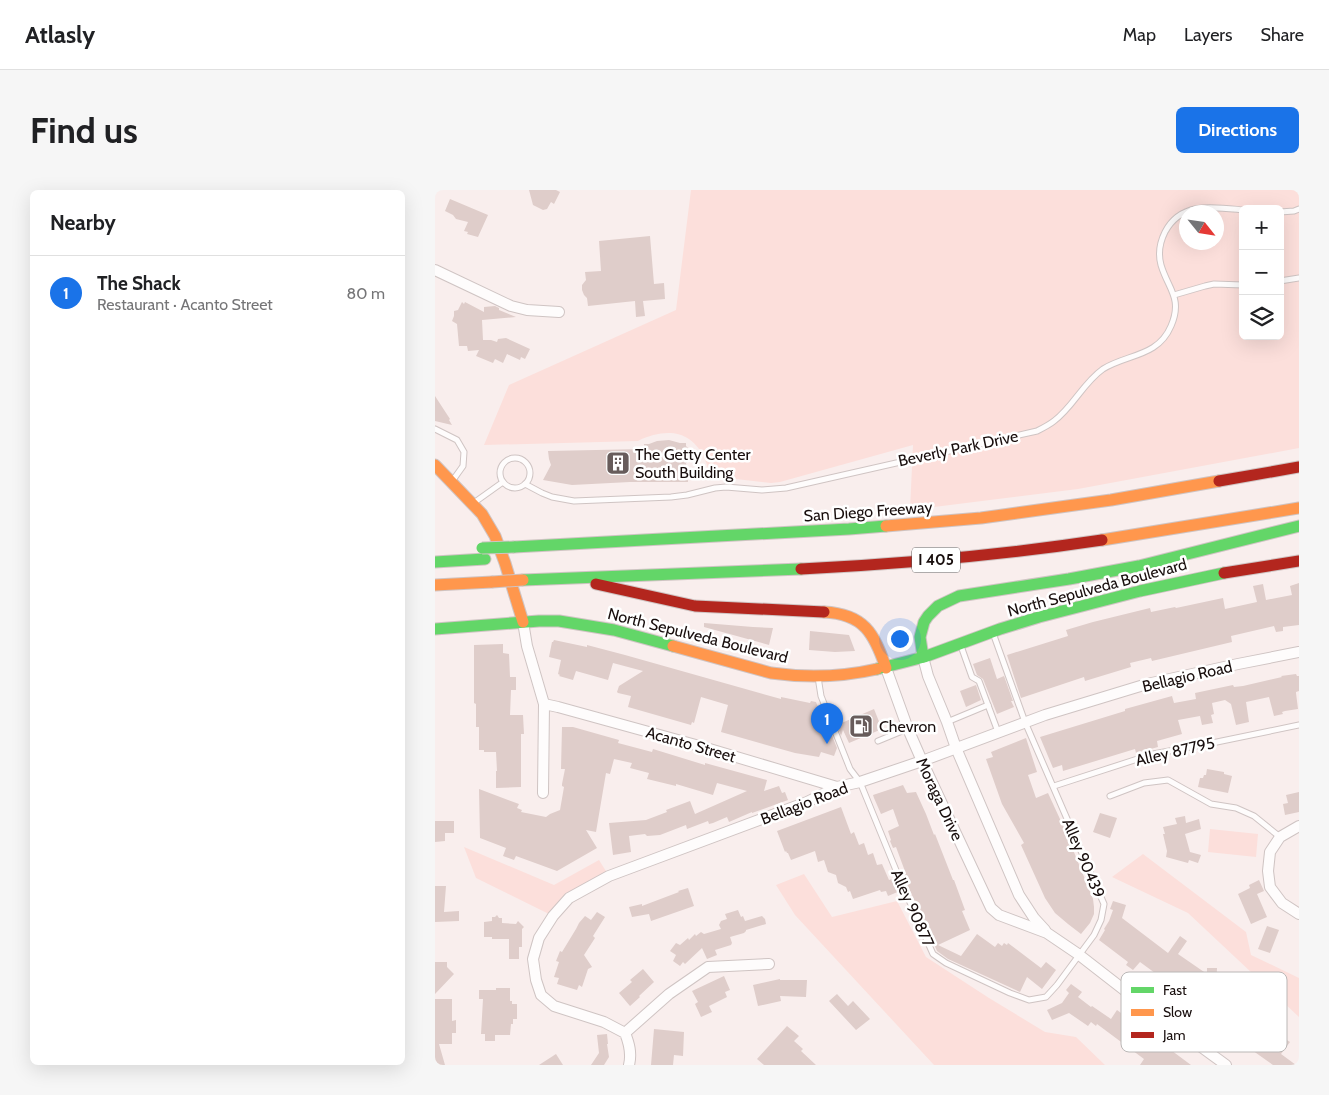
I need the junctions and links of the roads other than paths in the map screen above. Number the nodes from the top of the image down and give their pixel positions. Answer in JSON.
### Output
{"nodes":[{"id":1,"x":1299,"y":209,"type":"edge"},
{"id":2,"x":1239,"y":210,"type":"edge"},
{"id":3,"x":1284,"y":212,"type":"edge"},
{"id":4,"x":435,"y":270,"type":"edge"},
{"id":5,"x":1299,"y":278,"type":"edge"},
{"id":6,"x":1284,"y":281,"type":"edge"},
{"id":7,"x":1239,"y":284,"type":"edge"},
{"id":8,"x":1175,"y":296,"type":"junction"},
{"id":9,"x":559,"y":312,"type":"dead end"},
{"id":10,"x":435,"y":429,"type":"edge"},
{"id":11,"x":435,"y":465,"type":"edge"},
{"id":12,"x":1299,"y":468,"type":"edge"},
{"id":13,"x":452,"y":482,"type":"junction"},
{"id":14,"x":503,"y":482,"type":"junction"},
{"id":15,"x":525,"y":484,"type":"junction"},
{"id":16,"x":1248,"y":487,"type":"dead end"},
{"id":17,"x":473,"y":503,"type":"junction"},
{"id":18,"x":1299,"y":508,"type":"edge"},
{"id":19,"x":1299,"y":526,"type":"edge"},
{"id":20,"x":463,"y":549,"type":"dead end"},
{"id":21,"x":515,"y":552,"type":"junction"},
{"id":22,"x":483,"y":554,"type":"junction"},
{"id":23,"x":1299,"y":561,"type":"edge"},
{"id":24,"x":435,"y":562,"type":"edge"},
{"id":25,"x":571,"y":578,"type":"junction"},
{"id":26,"x":435,"y":585,"type":"edge"},
{"id":27,"x":523,"y":622,"type":"junction"},
{"id":28,"x":435,"y":628,"type":"edge"},
{"id":29,"x":993,"y":633,"type":"junction"},
{"id":30,"x":960,"y":644,"type":"junction"},
{"id":31,"x":1299,"y":652,"type":"edge"},
{"id":32,"x":923,"y":657,"type":"junction"},
{"id":33,"x":886,"y":668,"type":"junction"},
{"id":34,"x":817,"y":676,"type":"junction"},
{"id":35,"x":543,"y":704,"type":"junction"},
{"id":36,"x":988,"y":706,"type":"junction"},
{"id":37,"x":947,"y":722,"type":"junction"},
{"id":38,"x":1025,"y":722,"type":"junction"},
{"id":39,"x":1299,"y":724,"type":"edge"},
{"id":40,"x":908,"y":728,"type":"junction"},
{"id":41,"x":998,"y":732,"type":"junction"},
{"id":42,"x":878,"y":741,"type":"dead end"},
{"id":43,"x":956,"y":748,"type":"junction"},
{"id":44,"x":922,"y":761,"type":"junction"},
{"id":45,"x":860,"y":782,"type":"junction"},
{"id":46,"x":1054,"y":786,"type":"junction"},
{"id":47,"x":837,"y":787,"type":"junction"},
{"id":48,"x":543,"y":793,"type":"dead end"},
{"id":49,"x":1110,"y":796,"type":"dead end"},
{"id":50,"x":1299,"y":826,"type":"edge"},
{"id":51,"x":1280,"y":837,"type":"junction"},
{"id":52,"x":1022,"y":901,"type":"junction"},
{"id":53,"x":1299,"y":914,"type":"edge"},
{"id":54,"x":1008,"y":918,"type":"junction"},
{"id":55,"x":1047,"y":933,"type":"junction"},
{"id":56,"x":1078,"y":954,"type":"junction"},
{"id":57,"x":769,"y":964,"type":"dead end"},
{"id":58,"x":1121,"y":987,"type":"edge"},
{"id":59,"x":625,"y":1032,"type":"junction"},
{"id":60,"x":1209,"y":1052,"type":"edge"},
{"id":61,"x":629,"y":1065,"type":"edge"},
{"id":62,"x":1227,"y":1065,"type":"edge"}],
"edges":[{"from":1,"to":3,"type":"lane"},
{"from":2,"to":8,"type":"lane"},
{"from":4,"to":9,"type":"street"},
{"from":5,"to":6,"type":"lane"},
{"from":7,"to":8,"type":"lane"},
{"from":8,"to":15,"type":"lane","name":"Beverly Park Drive"},
{"from":10,"to":13,"type":"lane"},
{"from":11,"to":13,"type":"main road"},
{"from":12,"to":21,"type":"main road","name":"San Diego Freeway","number":"I 405"},
{"from":13,"to":17,"type":"main road"},
{"from":14,"to":15,"type":"lane"},
{"from":14,"to":15,"type":"lane"},
{"from":14,"to":17,"type":"lane"},
{"from":16,"to":21,"type":"main road"},
{"from":17,"to":27,"type":"main road"},
{"from":18,"to":25,"type":"main road","number":"I 405"},
{"from":19,"to":32,"type":"main road"},
{"from":20,"to":22,"type":"main road","name":"San Diego Freeway","number":"I 405"},
{"from":21,"to":22,"type":"main road","name":"San Diego Freeway","number":"I 405","bridge":true},
{"from":22,"to":24,"type":"main road"},
{"from":23,"to":29,"type":"main road","name":"North Sepulveda Boulevard"},
{"from":25,"to":26,"type":"main road","number":"I 405","bridge":true},
{"from":25,"to":33,"type":"main road"},
{"from":27,"to":28,"type":"main road","name":"North Sepulveda Boulevard"},
{"from":27,"to":34,"type":"main road","name":"North Sepulveda Boulevard"},
{"from":27,"to":35,"type":"street"},
{"from":29,"to":30,"type":"main road","name":"North Sepulveda Boulevard"},
{"from":29,"to":38,"type":"lane","name":"Alley 90439"},
{"from":30,"to":32,"type":"main road","name":"North Sepulveda Boulevard"},
{"from":30,"to":36,"type":"lane"},
{"from":31,"to":38,"type":"street","name":"Bellagio Road"},
{"from":32,"to":33,"type":"main road","name":"North Sepulveda Boulevard"},
{"from":32,"to":37,"type":"street","name":"Moraga Drive"},
{"from":33,"to":34,"type":"main road","name":"North Sepulveda Boulevard"},
{"from":33,"to":40,"type":"street","name":"Moraga Drive"},
{"from":34,"to":45,"type":"lane","name":"Alley 90877"},
{"from":35,"to":47,"type":"street","name":"Acanto Street"},
{"from":35,"to":48,"type":"street"},
{"from":36,"to":37,"type":"lane"},
{"from":36,"to":41,"type":"lane"},
{"from":37,"to":43,"type":"street","name":"Moraga Drive"},
{"from":38,"to":41,"type":"street","name":"Bellagio Road"},
{"from":38,"to":46,"type":"lane","name":"Alley 90439"},
{"from":39,"to":46,"type":"lane","name":"Alley 87795"},
{"from":40,"to":42,"type":"lane"},
{"from":40,"to":44,"type":"street","name":"Moraga Drive"},
{"from":41,"to":43,"type":"street","name":"Bellagio Road"},
{"from":43,"to":44,"type":"street","name":"Bellagio Road"},
{"from":43,"to":52,"type":"street","name":"Moraga Drive"},
{"from":44,"to":45,"type":"street","name":"Bellagio Road"},
{"from":44,"to":54,"type":"street","name":"Moraga Drive"},
{"from":45,"to":47,"type":"street","name":"Bellagio Road"},
{"from":45,"to":56,"type":"lane","name":"Alley 90877"},
{"from":46,"to":56,"type":"lane","name":"Alley 90439"},
{"from":47,"to":59,"type":"street","name":"Bellagio Road"},
{"from":49,"to":51,"type":"lane"},
{"from":50,"to":51,"type":"street"},
{"from":51,"to":53,"type":"street"},
{"from":52,"to":54,"type":"street"},
{"from":52,"to":55,"type":"street","name":"Moraga Drive"},
{"from":54,"to":55,"type":"street","name":"Moraga Drive"},
{"from":55,"to":56,"type":"street","name":"Moraga Drive"},
{"from":56,"to":58,"type":"street","name":"Moraga Drive"},
{"from":57,"to":59,"type":"street"},
{"from":59,"to":61,"type":"street"},
{"from":60,"to":62,"type":"street","name":"Moraga Drive"}]}
